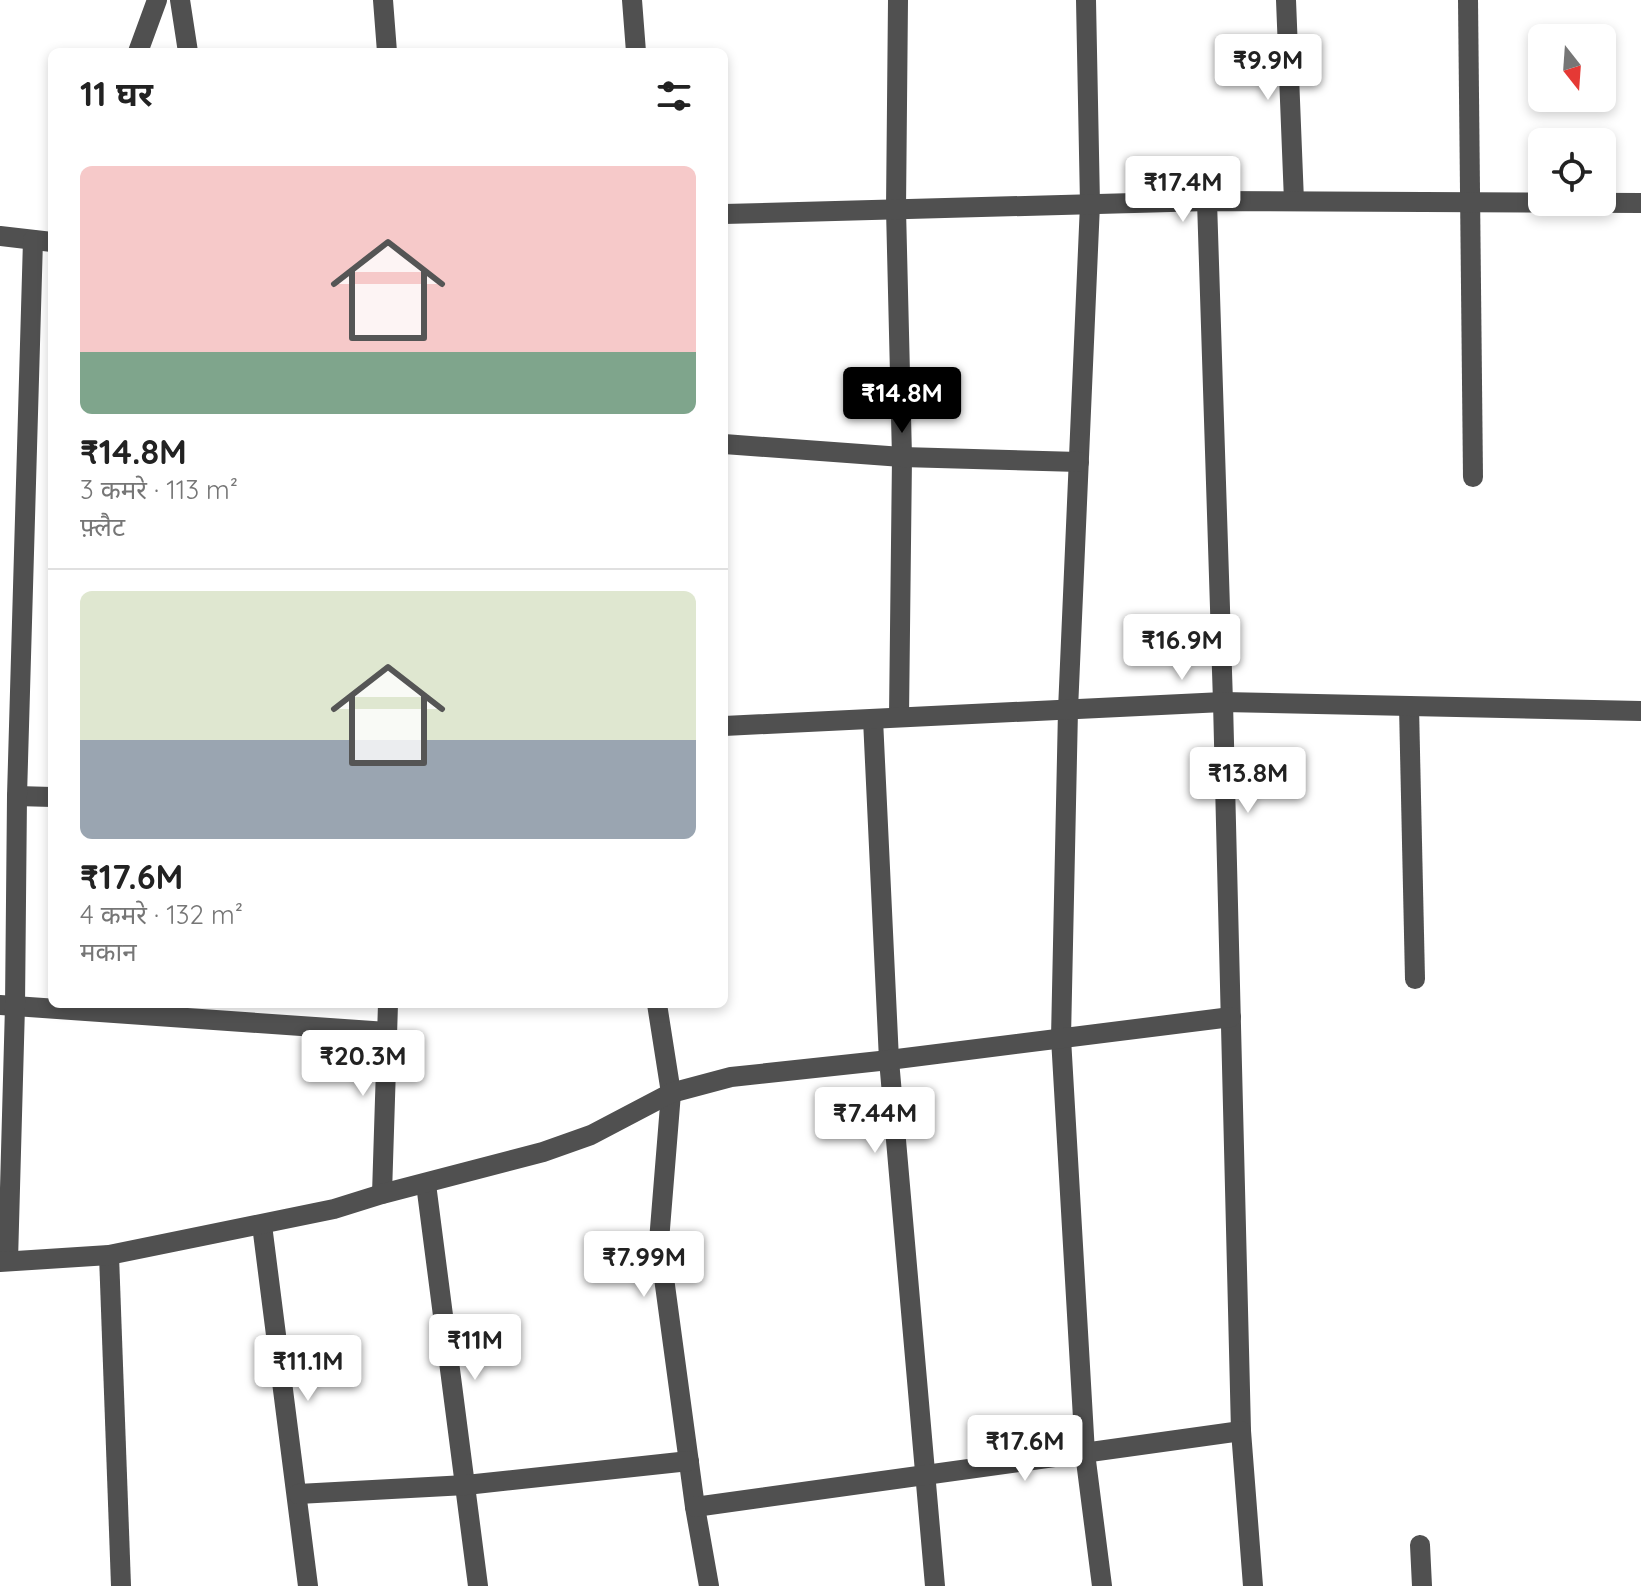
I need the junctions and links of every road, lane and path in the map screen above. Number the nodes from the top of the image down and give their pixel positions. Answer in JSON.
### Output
{"nodes":[{"id":1,"x":157,"y":0,"type":"edge"},
{"id":2,"x":180,"y":0,"type":"edge"},
{"id":3,"x":383,"y":0,"type":"edge"},
{"id":4,"x":632,"y":0,"type":"edge"},
{"id":5,"x":898,"y":0,"type":"edge"},
{"id":6,"x":1086,"y":0,"type":"edge"},
{"id":7,"x":1286,"y":0,"type":"edge"},
{"id":8,"x":1468,"y":0,"type":"edge"},
{"id":9,"x":139,"y":48,"type":"edge"},
{"id":10,"x":187,"y":48,"type":"edge"},
{"id":11,"x":387,"y":48,"type":"edge"},
{"id":12,"x":636,"y":48,"type":"edge"},
{"id":13,"x":1207,"y":201,"type":"junction"},
{"id":14,"x":1294,"y":201,"type":"junction"},
{"id":15,"x":1468,"y":202,"type":"junction"},
{"id":16,"x":1641,"y":203,"type":"edge"},
{"id":17,"x":1090,"y":204,"type":"junction"},
{"id":18,"x":896,"y":209,"type":"junction"},
{"id":19,"x":728,"y":214,"type":"edge"},
{"id":20,"x":0,"y":236,"type":"edge"},
{"id":21,"x":42,"y":241,"type":"edge"},
{"id":22,"x":728,"y":444,"type":"edge"},
{"id":23,"x":902,"y":457,"type":"junction"},
{"id":24,"x":1079,"y":462,"type":"junction"},
{"id":25,"x":1473,"y":477,"type":"dead end"},
{"id":26,"x":1223,"y":702,"type":"junction"},
{"id":27,"x":1409,"y":706,"type":"junction"},
{"id":28,"x":1068,"y":710,"type":"junction"},
{"id":29,"x":1641,"y":711,"type":"edge"},
{"id":30,"x":899,"y":717,"type":"junction"},
{"id":31,"x":873,"y":719,"type":"junction"},
{"id":32,"x":728,"y":726,"type":"edge"},
{"id":33,"x":17,"y":796,"type":"junction"},
{"id":34,"x":48,"y":797,"type":"edge"},
{"id":35,"x":1415,"y":979,"type":"dead end"},
{"id":36,"x":8,"y":1005,"type":"edge"},
{"id":37,"x":48,"y":1008,"type":"edge"},
{"id":38,"x":50,"y":1008,"type":"edge"},
{"id":39,"x":388,"y":1008,"type":"edge"},
{"id":40,"x":658,"y":1008,"type":"edge"},
{"id":41,"x":1231,"y":1017,"type":"junction"},
{"id":42,"x":387,"y":1032,"type":"junction"},
{"id":43,"x":1061,"y":1038,"type":"junction"},
{"id":44,"x":889,"y":1060,"type":"junction"},
{"id":45,"x":671,"y":1093,"type":"junction"},
{"id":46,"x":426,"y":1184,"type":"junction"},
{"id":47,"x":382,"y":1194,"type":"junction"},
{"id":48,"x":262,"y":1225,"type":"junction"},
{"id":49,"x":109,"y":1255,"type":"junction"},
{"id":50,"x":4,"y":1262,"type":"edge"},
{"id":51,"x":1241,"y":1431,"type":"junction"},
{"id":52,"x":1085,"y":1453,"type":"junction"},
{"id":53,"x":689,"y":1461,"type":"junction"},
{"id":54,"x":924,"y":1475,"type":"junction"},
{"id":55,"x":466,"y":1485,"type":"junction"},
{"id":56,"x":298,"y":1494,"type":"junction"},
{"id":57,"x":695,"y":1507,"type":"junction"},
{"id":58,"x":1420,"y":1545,"type":"dead end"},
{"id":59,"x":121,"y":1586,"type":"edge"},
{"id":60,"x":308,"y":1586,"type":"edge"},
{"id":61,"x":478,"y":1586,"type":"edge"},
{"id":62,"x":709,"y":1586,"type":"edge"},
{"id":63,"x":935,"y":1586,"type":"edge"},
{"id":64,"x":1102,"y":1586,"type":"edge"},
{"id":65,"x":1253,"y":1586,"type":"edge"},
{"id":66,"x":1422,"y":1586,"type":"edge"}],
"edges":[{"from":1,"to":9,"type":"street"},
{"from":2,"to":10,"type":"street"},
{"from":3,"to":11,"type":"street"},
{"from":4,"to":12,"type":"street"},
{"from":5,"to":18,"type":"street"},
{"from":6,"to":17,"type":"street"},
{"from":7,"to":14,"type":"street"},
{"from":8,"to":15,"type":"street"},
{"from":13,"to":14,"type":"street"},
{"from":13,"to":17,"type":"street"},
{"from":13,"to":26,"type":"street"},
{"from":14,"to":15,"type":"street"},
{"from":15,"to":16,"type":"street"},
{"from":15,"to":25,"type":"street"},
{"from":17,"to":18,"type":"street"},
{"from":17,"to":24,"type":"street"},
{"from":18,"to":19,"type":"street"},
{"from":18,"to":23,"type":"street"},
{"from":20,"to":21,"type":"street"},
{"from":21,"to":33,"type":"street"},
{"from":22,"to":23,"type":"street"},
{"from":23,"to":24,"type":"street"},
{"from":23,"to":30,"type":"street"},
{"from":24,"to":28,"type":"street"},
{"from":26,"to":27,"type":"street"},
{"from":26,"to":28,"type":"street"},
{"from":26,"to":41,"type":"street"},
{"from":27,"to":29,"type":"street"},
{"from":27,"to":35,"type":"street"},
{"from":28,"to":30,"type":"street"},
{"from":28,"to":43,"type":"street"},
{"from":30,"to":31,"type":"street"},
{"from":31,"to":32,"type":"street"},
{"from":31,"to":44,"type":"street"},
{"from":33,"to":34,"type":"street"},
{"from":33,"to":36,"type":"street"},
{"from":36,"to":37,"type":"street"},
{"from":36,"to":50,"type":"street"},
{"from":38,"to":42,"type":"street"},
{"from":39,"to":42,"type":"street"},
{"from":40,"to":45,"type":"street"},
{"from":41,"to":43,"type":"street"},
{"from":41,"to":51,"type":"street"},
{"from":42,"to":47,"type":"street"},
{"from":43,"to":44,"type":"street"},
{"from":43,"to":52,"type":"street"},
{"from":44,"to":45,"type":"street"},
{"from":44,"to":54,"type":"street"},
{"from":45,"to":46,"type":"street"},
{"from":45,"to":53,"type":"street"},
{"from":46,"to":47,"type":"street"},
{"from":46,"to":55,"type":"street"},
{"from":47,"to":48,"type":"street"},
{"from":48,"to":49,"type":"street"},
{"from":48,"to":56,"type":"street"},
{"from":49,"to":50,"type":"street"},
{"from":49,"to":59,"type":"street"},
{"from":51,"to":52,"type":"street"},
{"from":51,"to":65,"type":"street"},
{"from":52,"to":54,"type":"street"},
{"from":52,"to":64,"type":"street"},
{"from":53,"to":55,"type":"street"},
{"from":53,"to":57,"type":"street"},
{"from":54,"to":57,"type":"street"},
{"from":54,"to":63,"type":"street"},
{"from":55,"to":56,"type":"street"},
{"from":55,"to":61,"type":"street"},
{"from":56,"to":60,"type":"street"},
{"from":57,"to":62,"type":"street"},
{"from":58,"to":66,"type":"street"}]}
